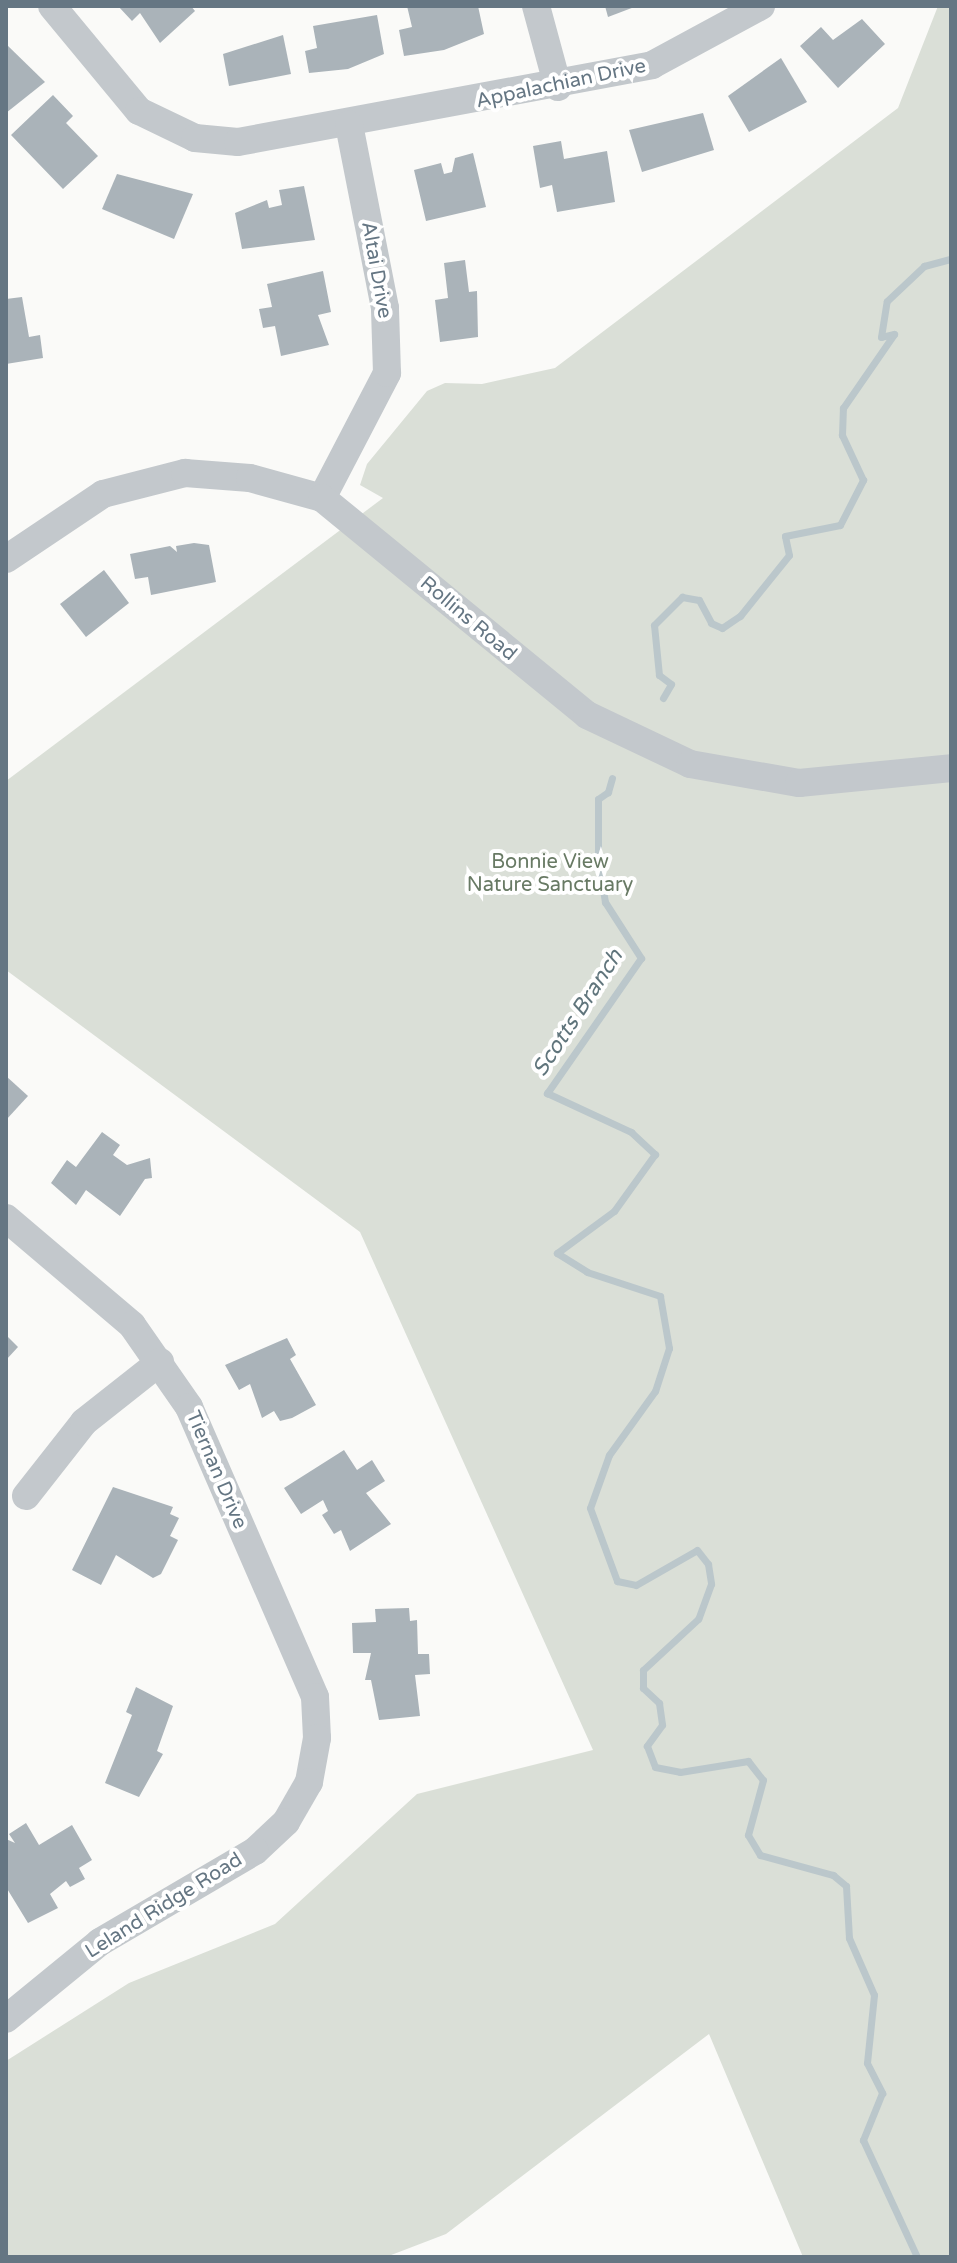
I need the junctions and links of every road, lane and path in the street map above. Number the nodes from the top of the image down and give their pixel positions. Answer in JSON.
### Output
{"nodes":[{"id":1,"x":52,"y":6,"type":"edge"},
{"id":2,"x":536,"y":6,"type":"edge"},
{"id":3,"x":761,"y":6,"type":"edge"},
{"id":4,"x":558,"y":87,"type":"junction"},
{"id":5,"x":349,"y":125,"type":"junction"},
{"id":6,"x":322,"y":498,"type":"junction"},
{"id":7,"x":6,"y":559,"type":"edge"},
{"id":8,"x":951,"y":768,"type":"edge"},
{"id":9,"x":6,"y":1218,"type":"edge"},
{"id":10,"x":160,"y":1362,"type":"junction"},
{"id":11,"x":26,"y":1496,"type":"dead end"},
{"id":12,"x":309,"y":1782,"type":"joint"},
{"id":13,"x":6,"y":2019,"type":"edge"}],
"edges":[{"from":1,"to":5,"type":"street","name":"Appalachian Drive"},
{"from":2,"to":4,"type":"street"},
{"from":3,"to":4,"type":"street","name":"Appalachian Drive"},
{"from":4,"to":5,"type":"street","name":"Appalachian Drive"},
{"from":5,"to":6,"type":"street","name":"Altai Drive"},
{"from":6,"to":7,"type":"street","name":"Rollins Road"},
{"from":6,"to":8,"type":"street","name":"Rollins Road"},
{"from":9,"to":10,"type":"street","name":"Tiernan Drive"},
{"from":10,"to":11,"type":"street"},
{"from":10,"to":12,"type":"street","name":"Tiernan Drive"},
{"from":12,"to":13,"type":"street","name":"Leland Ridge Road"}]}
